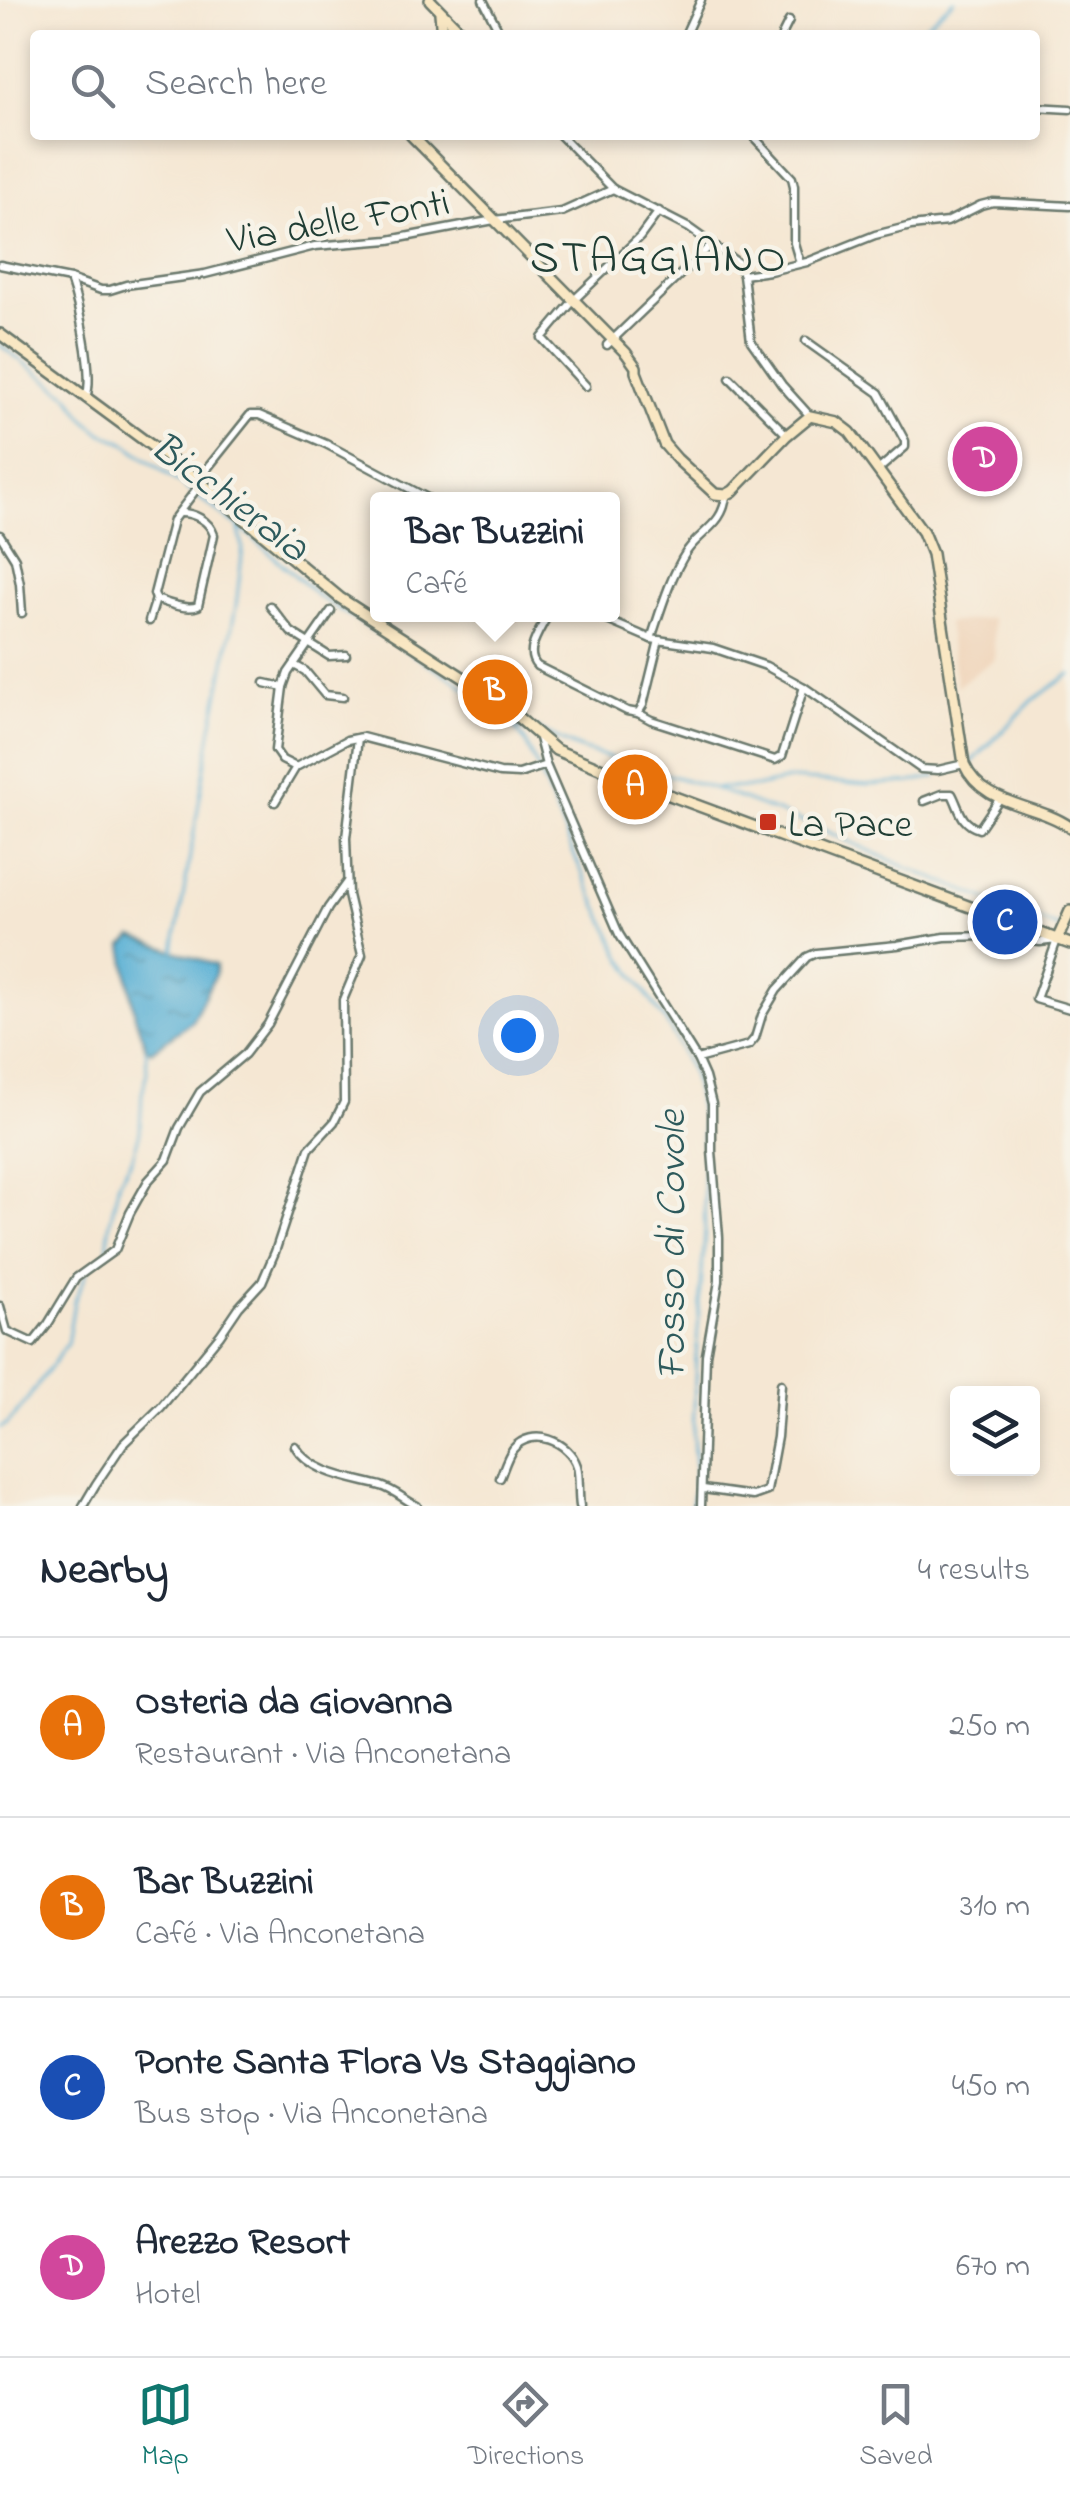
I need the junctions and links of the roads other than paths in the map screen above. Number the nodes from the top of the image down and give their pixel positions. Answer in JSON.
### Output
{"nodes":[{"id":1,"x":430,"y":0,"type":"edge"},
{"id":2,"x":483,"y":0,"type":"edge"},
{"id":3,"x":701,"y":0,"type":"edge"},
{"id":4,"x":440,"y":10,"type":"junction"},
{"id":5,"x":789,"y":22,"type":"dead end"},
{"id":6,"x":442,"y":30,"type":"edge"},
{"id":7,"x":457,"y":30,"type":"edge"},
{"id":8,"x":498,"y":30,"type":"edge"},
{"id":9,"x":687,"y":30,"type":"edge"},
{"id":10,"x":785,"y":30,"type":"edge"},
{"id":11,"x":1040,"y":107,"type":"edge"},
{"id":12,"x":1070,"y":109,"type":"edge"},
{"id":13,"x":417,"y":140,"type":"edge"},
{"id":14,"x":565,"y":140,"type":"edge"},
{"id":15,"x":757,"y":140,"type":"edge"},
{"id":16,"x":614,"y":189,"type":"junction"},
{"id":17,"x":1070,"y":207,"type":"edge"},
{"id":18,"x":659,"y":211,"type":"junction"},
{"id":19,"x":494,"y":220,"type":"junction"},
{"id":20,"x":712,"y":244,"type":"junction"},
{"id":21,"x":800,"y":264,"type":"junction"},
{"id":22,"x":0,"y":266,"type":"edge"},
{"id":23,"x":743,"y":274,"type":"junction"},
{"id":24,"x":70,"y":280,"type":"junction"},
{"id":25,"x":574,"y":300,"type":"junction"},
{"id":26,"x":0,"y":334,"type":"edge"},
{"id":27,"x":806,"y":341,"type":"dead end"},
{"id":28,"x":611,"y":342,"type":"junction"},
{"id":29,"x":730,"y":378,"type":"dead end"},
{"id":30,"x":586,"y":386,"type":"dead end"},
{"id":31,"x":85,"y":398,"type":"junction"},
{"id":32,"x":810,"y":416,"type":"junction"},
{"id":33,"x":787,"y":435,"type":"junction"},
{"id":34,"x":878,"y":470,"type":"junction"},
{"id":35,"x":199,"y":483,"type":"junction"},
{"id":36,"x":415,"y":492,"type":"edge"},
{"id":37,"x":726,"y":495,"type":"junction"},
{"id":38,"x":178,"y":513,"type":"junction"},
{"id":39,"x":0,"y":535,"type":"edge"},
{"id":40,"x":156,"y":599,"type":"junction"},
{"id":41,"x":270,"y":606,"type":"dead end"},
{"id":42,"x":331,"y":610,"type":"dead end"},
{"id":43,"x":22,"y":613,"type":"dead end"},
{"id":44,"x":370,"y":617,"type":"edge"},
{"id":45,"x":149,"y":621,"type":"dead end"},
{"id":46,"x":377,"y":622,"type":"edge"},
{"id":47,"x":544,"y":622,"type":"edge"},
{"id":48,"x":612,"y":622,"type":"edge"},
{"id":49,"x":655,"y":640,"type":"junction"},
{"id":50,"x":309,"y":642,"type":"junction"},
{"id":51,"x":346,"y":655,"type":"dead end"},
{"id":52,"x":294,"y":665,"type":"junction"},
{"id":53,"x":265,"y":683,"type":"dead end"},
{"id":54,"x":804,"y":686,"type":"junction"},
{"id":55,"x":283,"y":687,"type":"junction"},
{"id":56,"x":343,"y":697,"type":"dead end"},
{"id":57,"x":638,"y":712,"type":"junction"},
{"id":58,"x":539,"y":736,"type":"junction"},
{"id":59,"x":358,"y":738,"type":"junction"},
{"id":60,"x":964,"y":764,"type":"junction"},
{"id":61,"x":544,"y":766,"type":"junction"},
{"id":62,"x":296,"y":767,"type":"junction"},
{"id":63,"x":1000,"y":798,"type":"junction"},
{"id":64,"x":924,"y":801,"type":"dead end"},
{"id":65,"x":275,"y":802,"type":"dead end"},
{"id":66,"x":1070,"y":827,"type":"edge"},
{"id":67,"x":347,"y":881,"type":"junction"},
{"id":68,"x":1070,"y":911,"type":"edge"},
{"id":69,"x":1060,"y":932,"type":"junction"},
{"id":70,"x":1070,"y":944,"type":"edge"},
{"id":71,"x":1070,"y":1010,"type":"edge"},
{"id":72,"x":698,"y":1060,"type":"junction"},
{"id":73,"x":0,"y":1306,"type":"edge"},
{"id":74,"x":781,"y":1384,"type":"dead end"},
{"id":75,"x":294,"y":1446,"type":"dead end"},
{"id":76,"x":500,"y":1478,"type":"dead end"},
{"id":77,"x":702,"y":1489,"type":"junction"},
{"id":78,"x":84,"y":1506,"type":"edge"},
{"id":79,"x":417,"y":1506,"type":"edge"},
{"id":80,"x":580,"y":1506,"type":"edge"},
{"id":81,"x":701,"y":1506,"type":"edge"}],
"edges":[{"from":1,"to":4,"type":"main road"},
{"from":2,"to":8,"type":"street"},
{"from":3,"to":9,"type":"street"},
{"from":4,"to":6,"type":"main road"},
{"from":4,"to":7,"type":"main road"},
{"from":5,"to":10,"type":"street"},
{"from":11,"to":12,"type":"street"},
{"from":13,"to":19,"type":"main road"},
{"from":14,"to":16,"type":"street"},
{"from":15,"to":21,"type":"street"},
{"from":16,"to":18,"type":"street"},
{"from":16,"to":19,"type":"street","name":"Via delle Fonti"},
{"from":17,"to":21,"type":"street"},
{"from":18,"to":20,"type":"street"},
{"from":18,"to":25,"type":"street"},
{"from":19,"to":24,"type":"street","name":"Via delle Fonti"},
{"from":19,"to":25,"type":"main road"},
{"from":20,"to":23,"type":"street"},
{"from":20,"to":28,"type":"street"},
{"from":21,"to":23,"type":"street"},
{"from":22,"to":24,"type":"street","name":"Via delle Fonti"},
{"from":23,"to":32,"type":"street"},
{"from":24,"to":31,"type":"street"},
{"from":25,"to":28,"type":"main road"},
{"from":25,"to":30,"type":"street"},
{"from":26,"to":31,"type":"main road"},
{"from":27,"to":34,"type":"street"},
{"from":28,"to":37,"type":"main road"},
{"from":29,"to":33,"type":"street"},
{"from":31,"to":35,"type":"main road"},
{"from":32,"to":33,"type":"main road"},
{"from":32,"to":34,"type":"main road"},
{"from":33,"to":37,"type":"main road"},
{"from":34,"to":60,"type":"main road"},
{"from":35,"to":36,"type":"street"},
{"from":35,"to":38,"type":"street"},
{"from":35,"to":44,"type":"main road"},
{"from":37,"to":49,"type":"street"},
{"from":38,"to":40,"type":"street"},
{"from":38,"to":40,"type":"street"},
{"from":39,"to":43,"type":"street"},
{"from":40,"to":45,"type":"street"},
{"from":41,"to":50,"type":"street"},
{"from":42,"to":50,"type":"street"},
{"from":46,"to":58,"type":"main road"},
{"from":47,"to":57,"type":"street"},
{"from":48,"to":49,"type":"street"},
{"from":49,"to":54,"type":"street"},
{"from":49,"to":57,"type":"street"},
{"from":50,"to":51,"type":"street"},
{"from":50,"to":52,"type":"street"},
{"from":52,"to":55,"type":"street"},
{"from":52,"to":56,"type":"street"},
{"from":53,"to":55,"type":"street"},
{"from":54,"to":57,"type":"street"},
{"from":54,"to":60,"type":"street"},
{"from":55,"to":62,"type":"street"},
{"from":58,"to":61,"type":"street"},
{"from":58,"to":69,"type":"main road"},
{"from":59,"to":61,"type":"street"},
{"from":59,"to":62,"type":"street"},
{"from":59,"to":67,"type":"street"},
{"from":60,"to":63,"type":"main road"},
{"from":61,"to":72,"type":"street"},
{"from":62,"to":65,"type":"street"},
{"from":63,"to":64,"type":"street"},
{"from":63,"to":66,"type":"main road"},
{"from":67,"to":73,"type":"street"},
{"from":67,"to":78,"type":"street"},
{"from":68,"to":69,"type":"main road"},
{"from":69,"to":70,"type":"main road"},
{"from":69,"to":71,"type":"street"},
{"from":69,"to":72,"type":"street"},
{"from":72,"to":77,"type":"street"},
{"from":74,"to":77,"type":"street"},
{"from":75,"to":79,"type":"street"},
{"from":76,"to":80,"type":"street"},
{"from":77,"to":81,"type":"street"}]}
